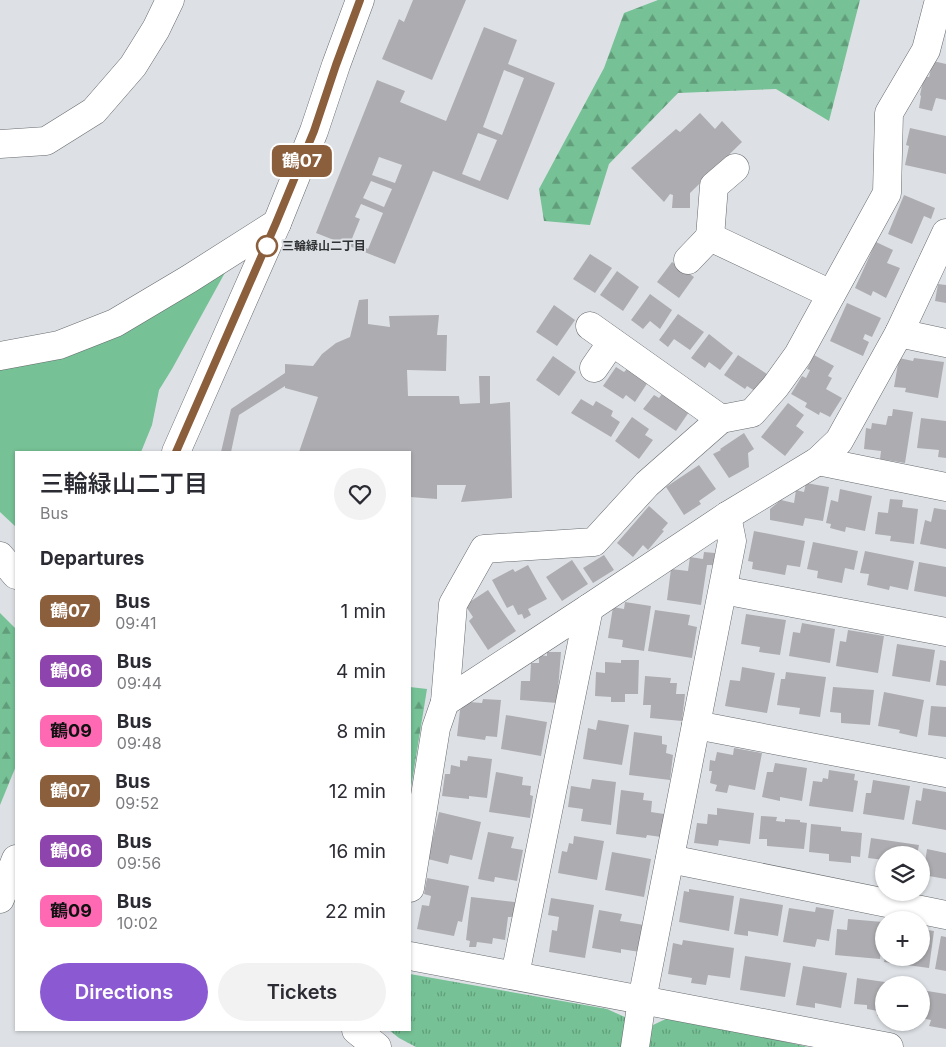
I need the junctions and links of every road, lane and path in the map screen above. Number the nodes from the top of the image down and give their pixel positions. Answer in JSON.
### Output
{"nodes":[{"id":1,"x":170,"y":0,"type":"edge"},
{"id":2,"x":360,"y":0,"type":"edge"},
{"id":3,"x":939,"y":0,"type":"edge"},
{"id":4,"x":0,"y":144,"type":"edge"},
{"id":5,"x":735,"y":168,"type":"dead end"},
{"id":6,"x":276,"y":223,"type":"junction"},
{"id":7,"x":946,"y":233,"type":"edge"},
{"id":8,"x":710,"y":237,"type":"junction"},
{"id":9,"x":688,"y":260,"type":"dead end"},
{"id":10,"x":831,"y":294,"type":"junction"},
{"id":11,"x":590,"y":326,"type":"dead end"},
{"id":12,"x":899,"y":333,"type":"junction"},
{"id":13,"x":612,"y":342,"type":"junction"},
{"id":14,"x":946,"y":343,"type":"edge"},
{"id":15,"x":0,"y":356,"type":"edge"},
{"id":16,"x":594,"y":368,"type":"dead end"},
{"id":17,"x":721,"y":419,"type":"junction"},
{"id":18,"x":176,"y":451,"type":"edge"},
{"id":19,"x":818,"y":461,"type":"junction"},
{"id":20,"x":946,"y":487,"type":"edge"},
{"id":21,"x":727,"y":516,"type":"junction"},
{"id":22,"x":0,"y":556,"type":"edge"},
{"id":23,"x":15,"y":573,"type":"edge"},
{"id":24,"x":723,"y":590,"type":"junction"},
{"id":25,"x":589,"y":608,"type":"junction"},
{"id":26,"x":946,"y":632,"type":"edge"},
{"id":27,"x":445,"y":702,"type":"junction"},
{"id":28,"x":696,"y":725,"type":"junction"},
{"id":29,"x":946,"y":773,"type":"edge"},
{"id":30,"x":670,"y":860,"type":"junction"},
{"id":31,"x":15,"y":862,"type":"edge"},
{"id":32,"x":411,"y":882,"type":"edge"},
{"id":33,"x":0,"y":899,"type":"edge"},
{"id":34,"x":946,"y":915,"type":"edge"},
{"id":35,"x":411,"y":956,"type":"edge"},
{"id":36,"x":515,"y":975,"type":"junction"},
{"id":37,"x":642,"y":1000,"type":"junction"},
{"id":38,"x":357,"y":1031,"type":"edge"},
{"id":39,"x":876,"y":1046,"type":"edge"},
{"id":40,"x":377,"y":1047,"type":"edge"},
{"id":41,"x":635,"y":1047,"type":"edge"}],
"edges":[{"from":1,"to":4,"type":"street"},
{"from":2,"to":6,"type":"street"},
{"from":3,"to":10,"type":"street"},
{"from":5,"to":8,"type":"street"},
{"from":6,"to":15,"type":"street"},
{"from":6,"to":18,"type":"street"},
{"from":7,"to":12,"type":"street"},
{"from":8,"to":9,"type":"street"},
{"from":8,"to":10,"type":"street"},
{"from":10,"to":17,"type":"street"},
{"from":11,"to":13,"type":"street"},
{"from":12,"to":14,"type":"street"},
{"from":12,"to":19,"type":"street"},
{"from":13,"to":16,"type":"street"},
{"from":13,"to":17,"type":"street"},
{"from":17,"to":27,"type":"street"},
{"from":19,"to":20,"type":"street"},
{"from":19,"to":21,"type":"street"},
{"from":21,"to":24,"type":"street"},
{"from":21,"to":25,"type":"street"},
{"from":22,"to":23,"type":"street"},
{"from":24,"to":26,"type":"street"},
{"from":24,"to":28,"type":"street"},
{"from":25,"to":27,"type":"street"},
{"from":25,"to":36,"type":"street"},
{"from":27,"to":32,"type":"street"},
{"from":28,"to":29,"type":"street"},
{"from":28,"to":30,"type":"street"},
{"from":30,"to":34,"type":"street"},
{"from":30,"to":37,"type":"street"},
{"from":31,"to":33,"type":"street"},
{"from":35,"to":36,"type":"street"},
{"from":36,"to":37,"type":"street"},
{"from":37,"to":39,"type":"street"},
{"from":37,"to":41,"type":"street"},
{"from":38,"to":40,"type":"street"}]}
